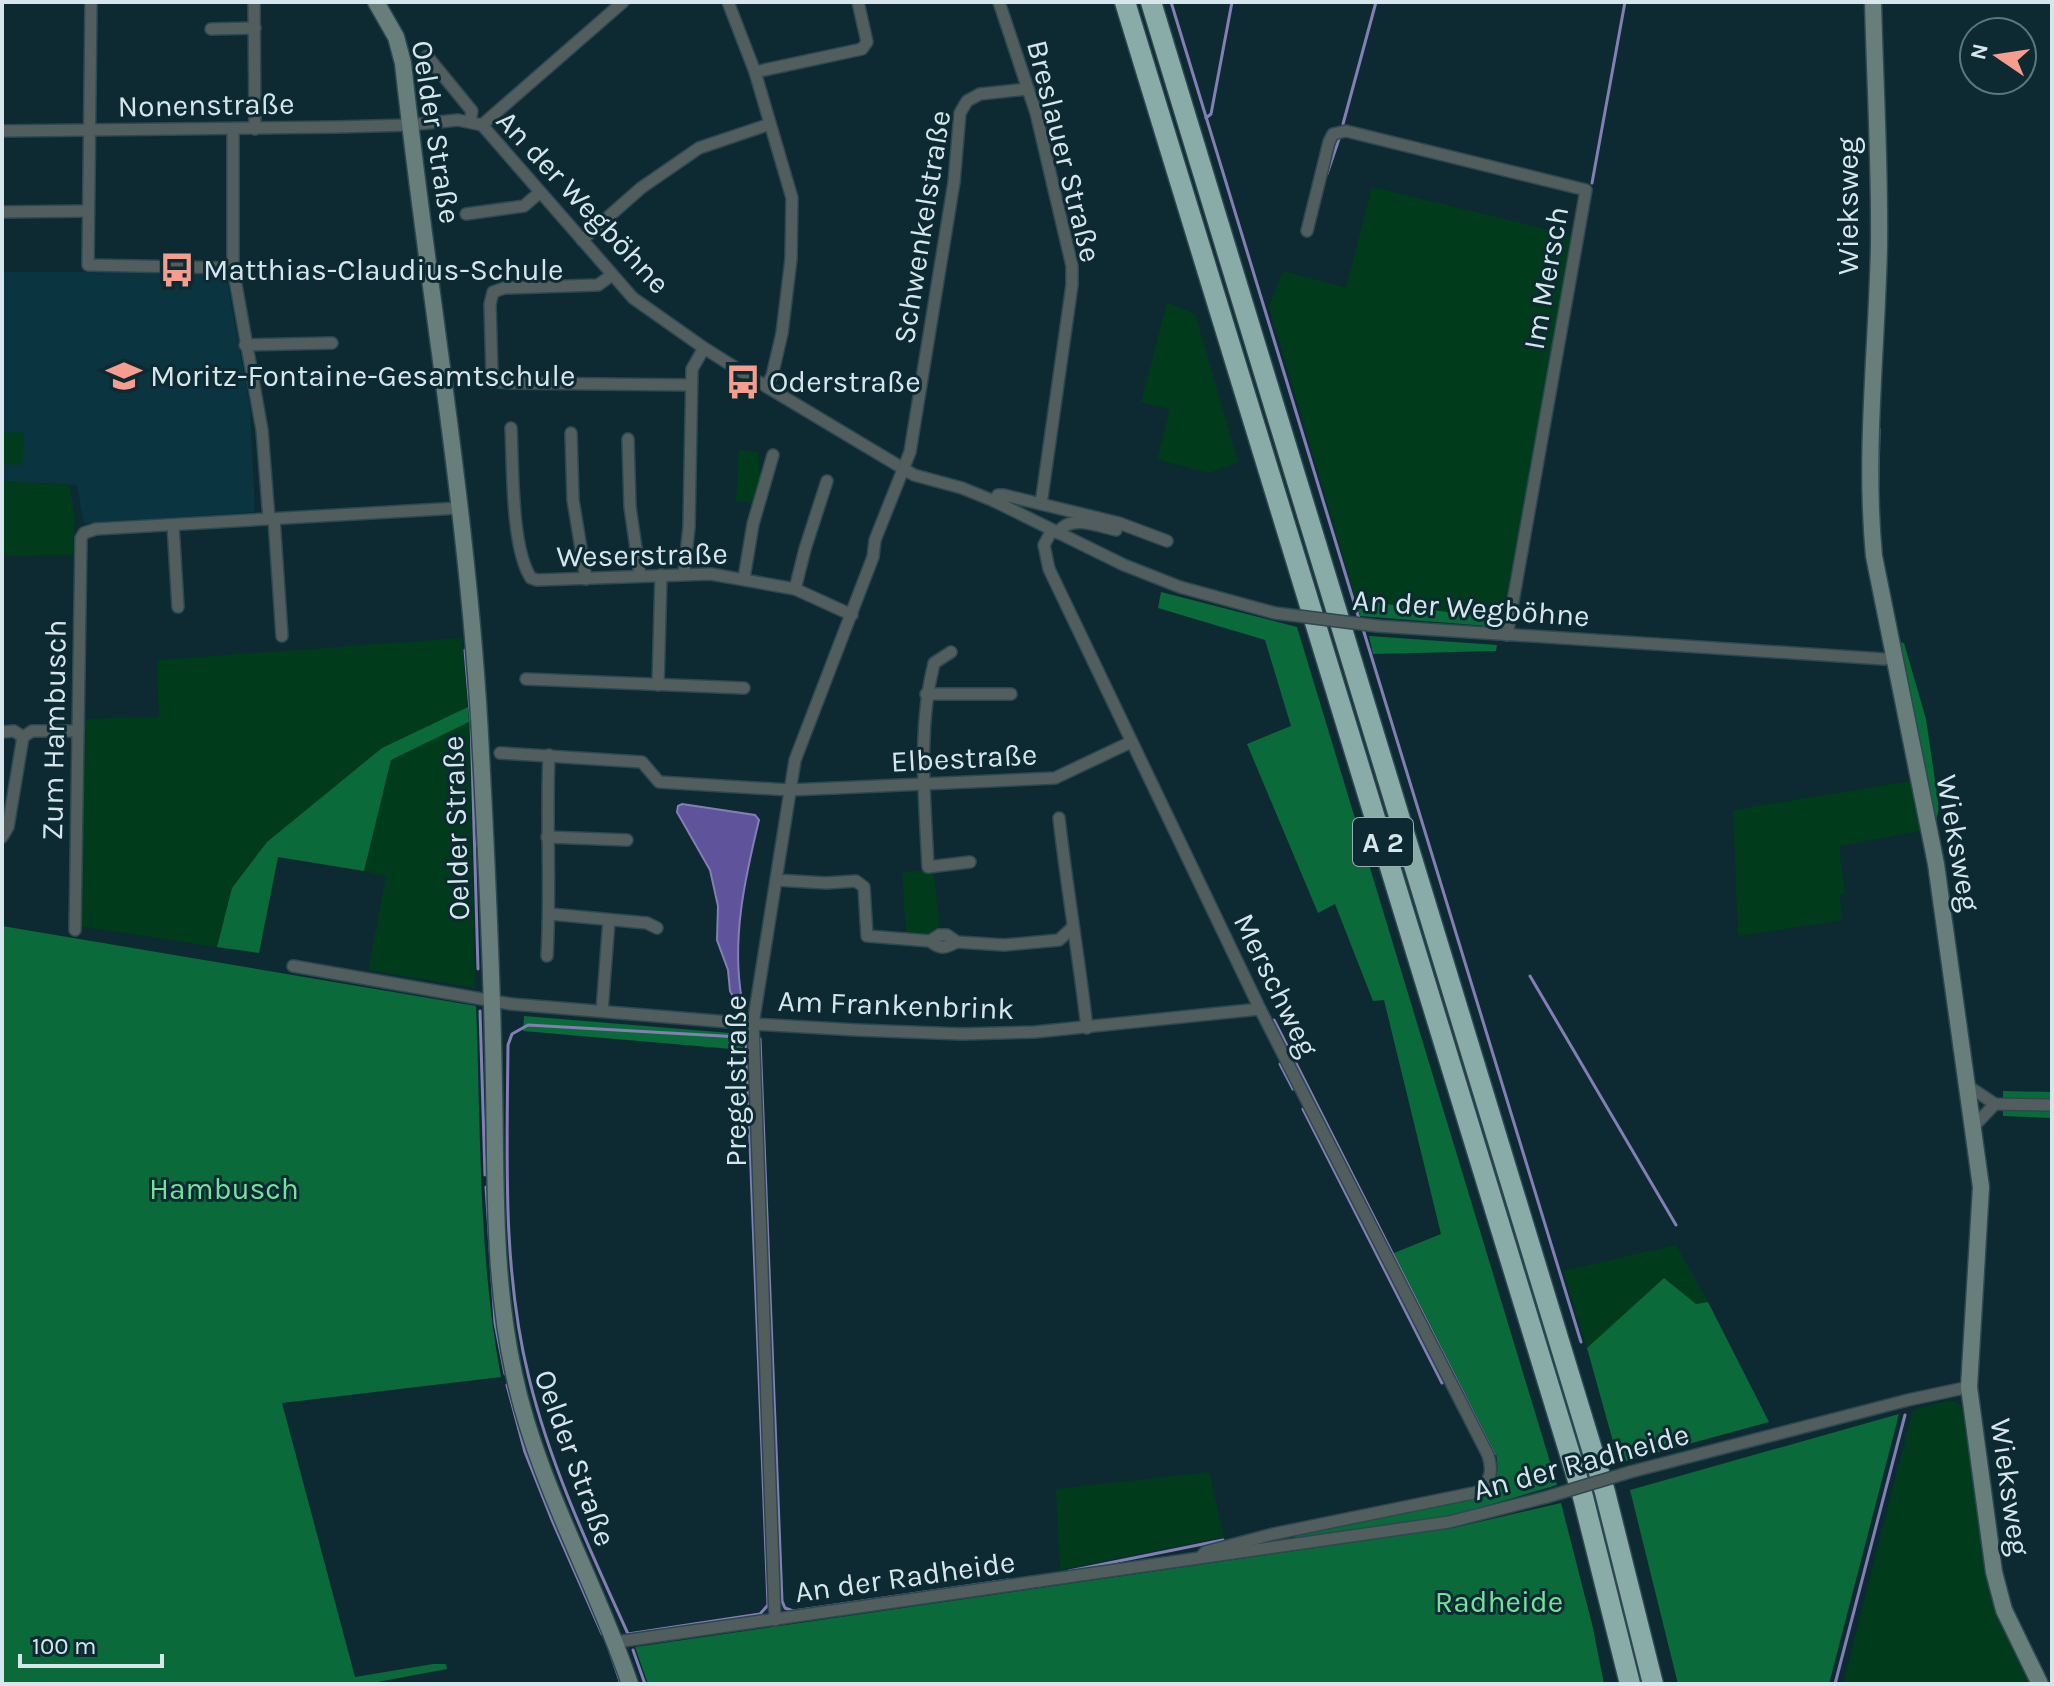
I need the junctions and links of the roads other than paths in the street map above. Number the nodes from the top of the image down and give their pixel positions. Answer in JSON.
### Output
{"nodes":[{"id":1,"x":91,"y":2,"type":"edge"},
{"id":2,"x":254,"y":2,"type":"edge"},
{"id":3,"x":376,"y":2,"type":"edge"},
{"id":4,"x":621,"y":2,"type":"edge"},
{"id":5,"x":728,"y":2,"type":"edge"},
{"id":6,"x":858,"y":2,"type":"edge"},
{"id":7,"x":999,"y":2,"type":"edge"},
{"id":8,"x":1125,"y":2,"type":"edge"},
{"id":9,"x":1151,"y":2,"type":"edge"},
{"id":10,"x":1873,"y":2,"type":"edge"},
{"id":11,"x":255,"y":28,"type":"junction"},
{"id":12,"x":211,"y":29,"type":"dead end"},
{"id":13,"x":427,"y":56,"type":"dead end"},
{"id":14,"x":755,"y":72,"type":"junction"},
{"id":15,"x":1028,"y":89,"type":"junction"},
{"id":16,"x":476,"y":123,"type":"junction"},
{"id":17,"x":770,"y":124,"type":"junction"},
{"id":18,"x":409,"y":125,"type":"junction"},
{"id":19,"x":233,"y":129,"type":"junction"},
{"id":20,"x":255,"y":129,"type":"junction"},
{"id":21,"x":88,"y":130,"type":"junction"},
{"id":22,"x":2,"y":131,"type":"edge"},
{"id":23,"x":539,"y":193,"type":"junction"},
{"id":24,"x":87,"y":211,"type":"junction"},
{"id":25,"x":2,"y":212,"type":"edge"},
{"id":26,"x":466,"y":214,"type":"dead end"},
{"id":27,"x":1307,"y":231,"type":"dead end"},
{"id":28,"x":582,"y":240,"type":"junction"},
{"id":29,"x":233,"y":268,"type":"junction"},
{"id":30,"x":612,"y":275,"type":"junction"},
{"id":31,"x":332,"y":343,"type":"dead end"},
{"id":32,"x":245,"y":345,"type":"junction"},
{"id":33,"x":704,"y":348,"type":"junction"},
{"id":34,"x":691,"y":385,"type":"junction"},
{"id":35,"x":766,"y":386,"type":"junction"},
{"id":36,"x":511,"y":428,"type":"dead end"},
{"id":37,"x":571,"y":433,"type":"dead end"},
{"id":38,"x":628,"y":439,"type":"dead end"},
{"id":39,"x":773,"y":455,"type":"dead end"},
{"id":40,"x":903,"y":470,"type":"junction"},
{"id":41,"x":827,"y":481,"type":"dead end"},
{"id":42,"x":994,"y":501,"type":"junction"},
{"id":43,"x":1041,"y":504,"type":"junction"},
{"id":44,"x":459,"y":508,"type":"junction"},
{"id":45,"x":271,"y":519,"type":"junction"},
{"id":46,"x":173,"y":525,"type":"junction"},
{"id":47,"x":1055,"y":531,"type":"junction"},
{"id":48,"x":1140,"y":532,"type":"junction"},
{"id":49,"x":1167,"y":541,"type":"dead end"},
{"id":50,"x":684,"y":573,"type":"junction"},
{"id":51,"x":661,"y":575,"type":"junction"},
{"id":52,"x":640,"y":576,"type":"junction"},
{"id":53,"x":744,"y":578,"type":"junction"},
{"id":54,"x":586,"y":579,"type":"junction"},
{"id":55,"x":795,"y":589,"type":"junction"},
{"id":56,"x":178,"y":607,"type":"dead end"},
{"id":57,"x":852,"y":615,"type":"junction"},
{"id":58,"x":1507,"y":635,"type":"junction"},
{"id":59,"x":282,"y":636,"type":"dead end"},
{"id":60,"x":951,"y":652,"type":"dead end"},
{"id":61,"x":1895,"y":658,"type":"junction"},
{"id":62,"x":526,"y":679,"type":"dead end"},
{"id":63,"x":658,"y":685,"type":"junction"},
{"id":64,"x":744,"y":688,"type":"dead end"},
{"id":65,"x":926,"y":694,"type":"junction"},
{"id":66,"x":1011,"y":694,"type":"dead end"},
{"id":67,"x":78,"y":731,"type":"junction"},
{"id":68,"x":2,"y":732,"type":"edge"},
{"id":69,"x":23,"y":737,"type":"junction"},
{"id":70,"x":1131,"y":742,"type":"junction"},
{"id":71,"x":500,"y":753,"type":"dead end"},
{"id":72,"x":549,"y":755,"type":"junction"},
{"id":73,"x":924,"y":784,"type":"junction"},
{"id":74,"x":790,"y":790,"type":"junction"},
{"id":75,"x":1059,"y":818,"type":"dead end"},
{"id":76,"x":2,"y":837,"type":"edge"},
{"id":77,"x":547,"y":837,"type":"junction"},
{"id":78,"x":627,"y":840,"type":"dead end"},
{"id":79,"x":970,"y":862,"type":"dead end"},
{"id":80,"x":776,"y":880,"type":"junction"},
{"id":81,"x":550,"y":914,"type":"junction"},
{"id":82,"x":609,"y":920,"type":"junction"},
{"id":83,"x":1073,"y":927,"type":"junction"},
{"id":84,"x":657,"y":928,"type":"dead end"},
{"id":85,"x":75,"y":930,"type":"dead end"},
{"id":86,"x":1059,"y":940,"type":"junction"},
{"id":87,"x":1079,"y":954,"type":"junction"},
{"id":88,"x":547,"y":956,"type":"dead end"},
{"id":89,"x":293,"y":966,"type":"dead end"},
{"id":90,"x":491,"y":1000,"type":"junction"},
{"id":91,"x":1260,"y":1009,"type":"junction"},
{"id":92,"x":602,"y":1011,"type":"junction"},
{"id":93,"x":753,"y":1024,"type":"junction"},
{"id":94,"x":1087,"y":1028,"type":"junction"},
{"id":95,"x":1967,"y":1088,"type":"junction"},
{"id":96,"x":1995,"y":1104,"type":"junction"},
{"id":97,"x":2052,"y":1105,"type":"edge"},
{"id":98,"x":1972,"y":1124,"type":"junction"},
{"id":99,"x":1969,"y":1387,"type":"junction"},
{"id":100,"x":1488,"y":1455,"type":"joint"},
{"id":101,"x":1201,"y":1557,"type":"junction"},
{"id":102,"x":775,"y":1620,"type":"junction"},
{"id":103,"x":616,"y":1642,"type":"junction"},
{"id":104,"x":630,"y":1684,"type":"edge"},
{"id":105,"x":1630,"y":1684,"type":"edge"},
{"id":106,"x":1653,"y":1684,"type":"edge"},
{"id":107,"x":2040,"y":1684,"type":"edge"}],
"edges":[{"from":1,"to":21,"type":"street"},
{"from":2,"to":11,"type":"street"},
{"from":3,"to":18,"type":"street","name":"Oelder Straße"},
{"from":4,"to":16,"type":"street"},
{"from":5,"to":14,"type":"street"},
{"from":6,"to":14,"type":"street"},
{"from":7,"to":15,"type":"street","name":"Breslauer Straße"},
{"from":8,"to":105,"type":"highway","number":"A 2"},
{"from":9,"to":106,"type":"highway","number":"A 2"},
{"from":10,"to":61,"type":"street","name":"Wieksweg"},
{"from":11,"to":12,"type":"street"},
{"from":11,"to":20,"type":"street"},
{"from":13,"to":16,"type":"street","name":"An der Wegböhne"},
{"from":14,"to":17,"type":"street"},
{"from":15,"to":40,"type":"street","name":"Schwenkelstraße"},
{"from":15,"to":43,"type":"street","name":"Breslauer Straße"},
{"from":16,"to":18,"type":"street","name":"An der Wegböhne"},
{"from":16,"to":23,"type":"street","name":"An der Wegböhne"},
{"from":17,"to":28,"type":"street"},
{"from":17,"to":35,"type":"street"},
{"from":18,"to":20,"type":"street","name":"Nonenstraße"},
{"from":18,"to":44,"type":"street","name":"Oelder Straße"},
{"from":19,"to":20,"type":"street","name":"Nonenstraße"},
{"from":19,"to":21,"type":"street","name":"Nonenstraße"},
{"from":19,"to":29,"type":"street"},
{"from":21,"to":22,"type":"street","name":"Nonenstraße"},
{"from":21,"to":24,"type":"street"},
{"from":23,"to":26,"type":"street"},
{"from":23,"to":28,"type":"street","name":"An der Wegböhne"},
{"from":24,"to":25,"type":"street"},
{"from":24,"to":29,"type":"street"},
{"from":27,"to":58,"type":"street","name":"Im Mersch"},
{"from":28,"to":30,"type":"street","name":"An der Wegböhne"},
{"from":29,"to":32,"type":"street"},
{"from":30,"to":33,"type":"street","name":"An der Wegböhne"},
{"from":30,"to":34,"type":"street"},
{"from":31,"to":32,"type":"street"},
{"from":32,"to":45,"type":"street"},
{"from":33,"to":34,"type":"street"},
{"from":33,"to":35,"type":"street","name":"An der Wegböhne"},
{"from":34,"to":50,"type":"street"},
{"from":35,"to":40,"type":"street","name":"An der Wegböhne"},
{"from":36,"to":54,"type":"street","name":"Weserstraße"},
{"from":37,"to":54,"type":"street"},
{"from":38,"to":52,"type":"street"},
{"from":39,"to":53,"type":"street"},
{"from":40,"to":42,"type":"street","name":"An der Wegböhne"},
{"from":40,"to":57,"type":"street","name":"Pregelstraße"},
{"from":41,"to":55,"type":"street"},
{"from":42,"to":43,"type":"street","name":"An der Wegböhne"},
{"from":42,"to":47,"type":"street","name":"An der Wegböhne"},
{"from":43,"to":48,"type":"street","name":"An der Wegböhne"},
{"from":44,"to":45,"type":"street"},
{"from":44,"to":90,"type":"street","name":"Oelder Straße"},
{"from":45,"to":46,"type":"street"},
{"from":45,"to":59,"type":"street"},
{"from":46,"to":56,"type":"street"},
{"from":46,"to":67,"type":"street","name":"Zum Hambusch"},
{"from":47,"to":48,"type":"street","name":"An der Wegböhne"},
{"from":47,"to":58,"type":"street","name":"An der Wegböhne","bridge":true},
{"from":47,"to":70,"type":"street","name":"Merschweg"},
{"from":48,"to":49,"type":"street","name":"An der Wegböhne"},
{"from":50,"to":51,"type":"street","name":"Weserstraße"},
{"from":50,"to":53,"type":"street","name":"Weserstraße"},
{"from":51,"to":52,"type":"street","name":"Weserstraße"},
{"from":51,"to":63,"type":"street"},
{"from":52,"to":54,"type":"street","name":"Weserstraße"},
{"from":53,"to":55,"type":"street","name":"Weserstraße"},
{"from":55,"to":57,"type":"street","name":"Weserstraße"},
{"from":57,"to":74,"type":"street","name":"Pregelstraße"},
{"from":58,"to":61,"type":"street","name":"An der Wegböhne"},
{"from":60,"to":65,"type":"street"},
{"from":61,"to":95,"type":"street","name":"Wieksweg"},
{"from":62,"to":63,"type":"street"},
{"from":63,"to":64,"type":"street"},
{"from":65,"to":66,"type":"street"},
{"from":65,"to":73,"type":"street"},
{"from":67,"to":69,"type":"street"},
{"from":67,"to":85,"type":"street","name":"Zum Hambusch"},
{"from":68,"to":69,"type":"street"},
{"from":69,"to":76,"type":"street"},
{"from":70,"to":73,"type":"street","name":"Elbestraße"},
{"from":70,"to":91,"type":"street","name":"Merschweg"},
{"from":71,"to":72,"type":"street","name":"Elbestraße"},
{"from":72,"to":74,"type":"street","name":"Elbestraße"},
{"from":72,"to":77,"type":"street"},
{"from":73,"to":74,"type":"street","name":"Elbestraße"},
{"from":73,"to":79,"type":"street"},
{"from":74,"to":80,"type":"street","name":"Pregelstraße"},
{"from":75,"to":83,"type":"street"},
{"from":77,"to":78,"type":"street"},
{"from":77,"to":81,"type":"street"},
{"from":80,"to":86,"type":"street"},
{"from":80,"to":93,"type":"street","name":"Pregelstraße"},
{"from":81,"to":82,"type":"street"},
{"from":81,"to":88,"type":"street"},
{"from":82,"to":84,"type":"street"},
{"from":82,"to":92,"type":"street"},
{"from":83,"to":86,"type":"street"},
{"from":83,"to":87,"type":"street"},
{"from":86,"to":87,"type":"street"},
{"from":87,"to":94,"type":"street"},
{"from":89,"to":90,"type":"street","name":"Am Frankenbrink"},
{"from":90,"to":92,"type":"street","name":"Am Frankenbrink"},
{"from":90,"to":103,"type":"street","name":"Oelder Straße"},
{"from":91,"to":94,"type":"street","name":"Am Frankenbrink"},
{"from":91,"to":100,"type":"street","name":"Merschweg"},
{"from":92,"to":93,"type":"street","name":"Am Frankenbrink"},
{"from":93,"to":94,"type":"street","name":"Am Frankenbrink"},
{"from":93,"to":102,"type":"street","name":"Pregelstraße"},
{"from":95,"to":96,"type":"street"},
{"from":95,"to":98,"type":"street","name":"Wieksweg"},
{"from":96,"to":97,"type":"street"},
{"from":96,"to":98,"type":"street"},
{"from":98,"to":99,"type":"street","name":"Wieksweg"},
{"from":99,"to":101,"type":"street","name":"An der Radheide","bridge":true},
{"from":99,"to":107,"type":"street","name":"Wieksweg"},
{"from":100,"to":101,"type":"street","name":"An der Radheide"},
{"from":101,"to":102,"type":"street","name":"An der Radheide"},
{"from":102,"to":103,"type":"street","name":"An der Radheide"},
{"from":103,"to":104,"type":"street","name":"Oelder Straße"}]}
